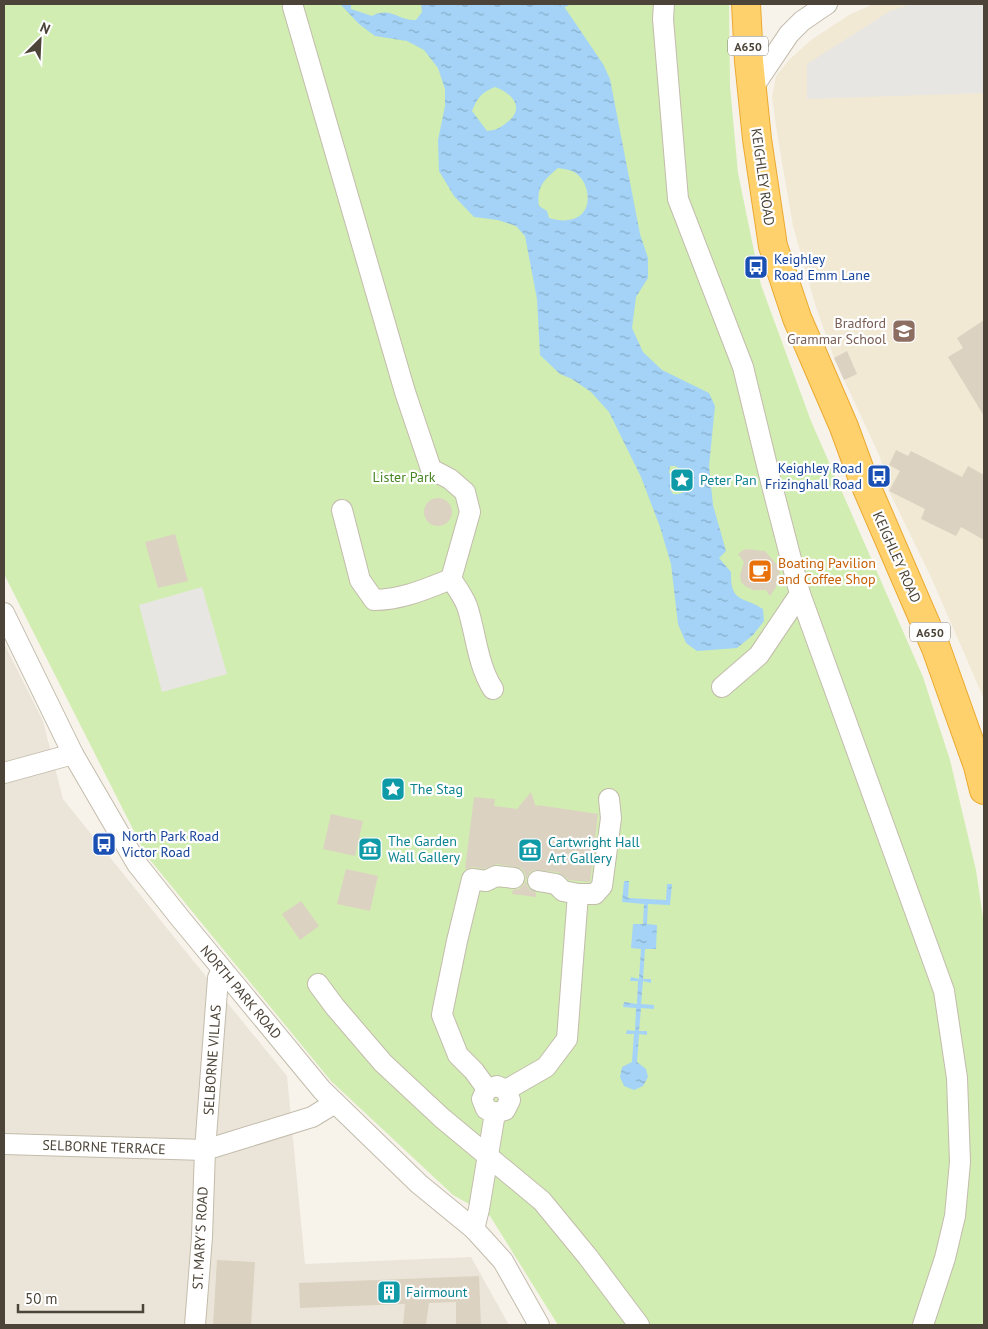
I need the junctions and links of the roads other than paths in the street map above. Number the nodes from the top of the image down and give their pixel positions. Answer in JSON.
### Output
{"nodes":[{"id":1,"x":664,"y":4,"type":"edge"},
{"id":2,"x":746,"y":4,"type":"edge"},
{"id":3,"x":827,"y":4,"type":"edge"},
{"id":4,"x":294,"y":7,"type":"dead end"},
{"id":5,"x":752,"y":89,"type":"junction"},
{"id":6,"x":342,"y":510,"type":"dead end"},
{"id":7,"x":451,"y":579,"type":"junction"},
{"id":8,"x":800,"y":594,"type":"junction"},
{"id":9,"x":4,"y":613,"type":"edge"},
{"id":10,"x":722,"y":688,"type":"dead end"},
{"id":11,"x":493,"y":689,"type":"dead end"},
{"id":12,"x":73,"y":754,"type":"junction"},
{"id":13,"x":4,"y":773,"type":"edge"},
{"id":14,"x":984,"y":790,"type":"edge"},
{"id":15,"x":609,"y":798,"type":"dead end"},
{"id":16,"x":514,"y":878,"type":"dead end"},
{"id":17,"x":538,"y":881,"type":"dead end"},
{"id":18,"x":578,"y":894,"type":"junction"},
{"id":19,"x":222,"y":970,"type":"junction"},
{"id":20,"x":318,"y":984,"type":"dead end"},
{"id":21,"x":497,"y":1090,"type":"junction"},
{"id":22,"x":334,"y":1103,"type":"junction"},
{"id":23,"x":4,"y":1144,"type":"edge"},
{"id":24,"x":205,"y":1150,"type":"junction"},
{"id":25,"x":489,"y":1156,"type":"junction"},
{"id":26,"x":474,"y":1229,"type":"junction"},
{"id":27,"x":195,"y":1325,"type":"edge"},
{"id":28,"x":539,"y":1325,"type":"edge"},
{"id":29,"x":639,"y":1325,"type":"edge"},
{"id":30,"x":923,"y":1325,"type":"edge"}],
"edges":[{"from":1,"to":8,"type":"street"},
{"from":2,"to":5,"type":"highway","name":"KEIGHLEY ROAD","number":"A650"},
{"from":3,"to":5,"type":"street"},
{"from":4,"to":7,"type":"street"},
{"from":5,"to":14,"type":"highway","name":"KEIGHLEY ROAD","number":"A650"},
{"from":6,"to":7,"type":"street"},
{"from":7,"to":11,"type":"street"},
{"from":8,"to":10,"type":"street"},
{"from":8,"to":30,"type":"street"},
{"from":9,"to":12,"type":"street","name":"NORTH PARK ROAD"},
{"from":12,"to":13,"type":"street"},
{"from":12,"to":19,"type":"street","name":"NORTH PARK ROAD"},
{"from":15,"to":18,"type":"street"},
{"from":16,"to":21,"type":"street"},
{"from":17,"to":18,"type":"street"},
{"from":18,"to":21,"type":"street"},
{"from":19,"to":22,"type":"street","name":"NORTH PARK ROAD"},
{"from":19,"to":24,"type":"street","name":"SELBORNE VILLAS"},
{"from":20,"to":25,"type":"street"},
{"from":21,"to":25,"type":"street"},
{"from":22,"to":24,"type":"street","name":"SELBORNE TERRACE"},
{"from":22,"to":26,"type":"street","name":"NORTH PARK ROAD"},
{"from":23,"to":24,"type":"street","name":"SELBORNE TERRACE"},
{"from":24,"to":27,"type":"street","name":"ST. MARY'S ROAD"},
{"from":25,"to":26,"type":"street"},
{"from":25,"to":29,"type":"street"},
{"from":26,"to":28,"type":"street","name":"NORTH PARK ROAD"}]}
